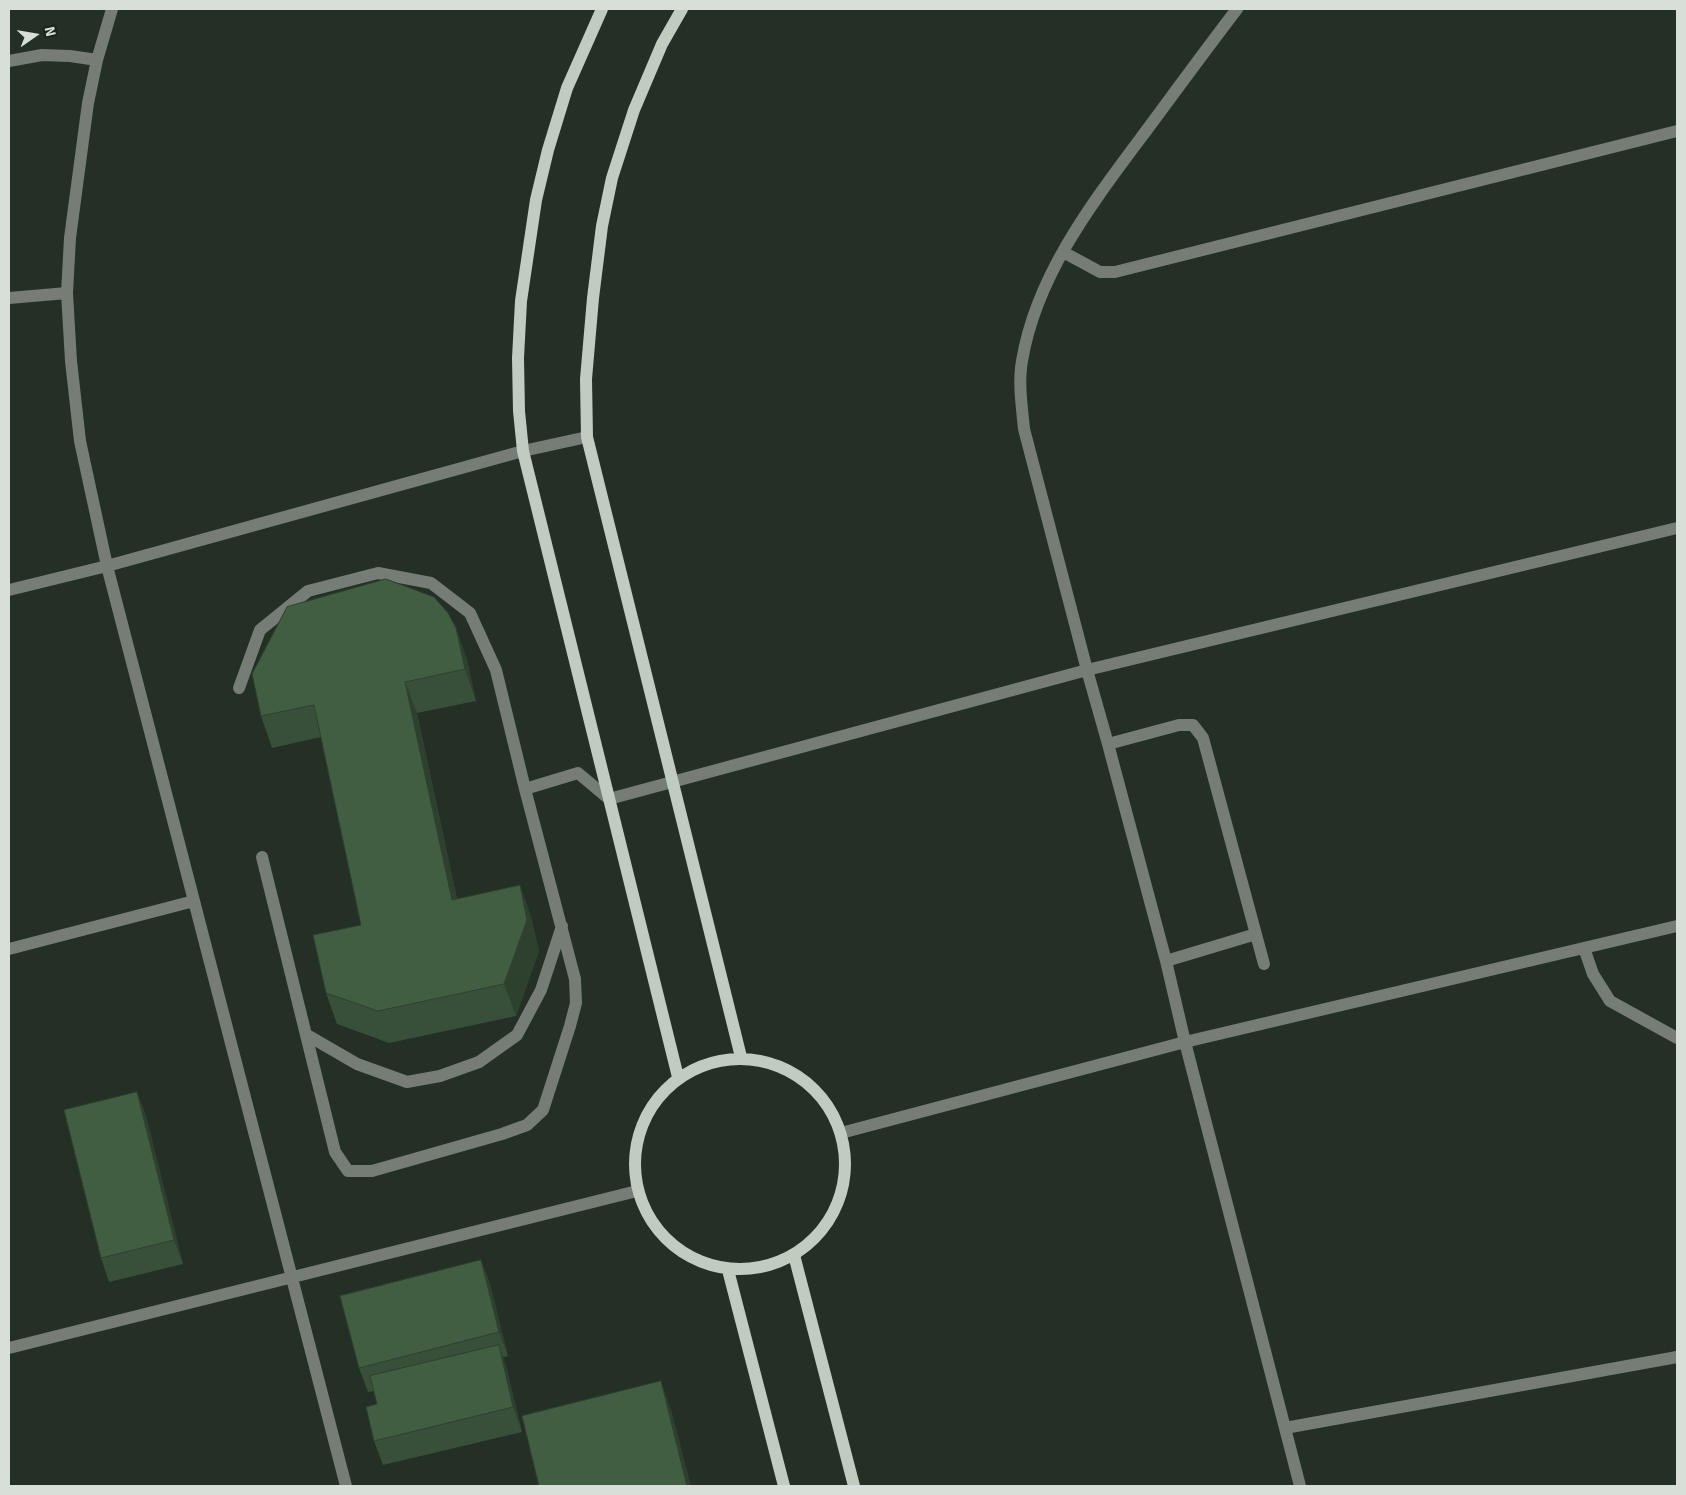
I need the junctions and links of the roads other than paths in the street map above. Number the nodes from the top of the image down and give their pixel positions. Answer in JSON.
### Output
{"nodes":[{"id":1,"x":112,"y":9,"type":"edge"},
{"id":2,"x":602,"y":9,"type":"edge"},
{"id":3,"x":682,"y":9,"type":"edge"},
{"id":4,"x":1237,"y":9,"type":"edge"},
{"id":5,"x":97,"y":60,"type":"junction"},
{"id":6,"x":9,"y":61,"type":"edge"},
{"id":7,"x":1677,"y":131,"type":"edge"},
{"id":8,"x":1063,"y":252,"type":"junction"},
{"id":9,"x":68,"y":293,"type":"junction"},
{"id":10,"x":9,"y":298,"type":"edge"},
{"id":11,"x":587,"y":437,"type":"junction"},
{"id":12,"x":523,"y":451,"type":"junction"},
{"id":13,"x":1677,"y":528,"type":"edge"},
{"id":14,"x":107,"y":566,"type":"junction"},
{"id":15,"x":9,"y":590,"type":"edge"},
{"id":16,"x":1086,"y":670,"type":"junction"},
{"id":17,"x":240,"y":688,"type":"dead end"},
{"id":18,"x":1108,"y":744,"type":"junction"},
{"id":19,"x":673,"y":780,"type":"junction"},
{"id":20,"x":525,"y":789,"type":"junction"},
{"id":21,"x":609,"y":798,"type":"junction"},
{"id":22,"x":262,"y":857,"type":"dead end"},
{"id":23,"x":194,"y":901,"type":"junction"},
{"id":24,"x":562,"y":926,"type":"junction"},
{"id":25,"x":1677,"y":926,"type":"edge"},
{"id":26,"x":1256,"y":934,"type":"junction"},
{"id":27,"x":1584,"y":948,"type":"junction"},
{"id":28,"x":9,"y":949,"type":"edge"},
{"id":29,"x":1166,"y":960,"type":"junction"},
{"id":30,"x":1264,"y":964,"type":"dead end"},
{"id":31,"x":307,"y":1035,"type":"junction"},
{"id":32,"x":1677,"y":1038,"type":"edge"},
{"id":33,"x":1185,"y":1042,"type":"junction"},
{"id":34,"x":741,"y":1058,"type":"junction"},
{"id":35,"x":678,"y":1077,"type":"junction"},
{"id":36,"x":841,"y":1133,"type":"junction"},
{"id":37,"x":637,"y":1191,"type":"junction"},
{"id":38,"x":794,"y":1255,"type":"junction"},
{"id":39,"x":728,"y":1270,"type":"junction"},
{"id":40,"x":291,"y":1278,"type":"junction"},
{"id":41,"x":9,"y":1348,"type":"edge"},
{"id":42,"x":1677,"y":1357,"type":"edge"},
{"id":43,"x":1285,"y":1428,"type":"junction"},
{"id":44,"x":346,"y":1486,"type":"edge"},
{"id":45,"x":784,"y":1486,"type":"edge"},
{"id":46,"x":854,"y":1486,"type":"edge"},
{"id":47,"x":1300,"y":1486,"type":"edge"}],
"edges":[{"from":1,"to":5,"type":"street"},
{"from":2,"to":12,"type":"main road"},
{"from":3,"to":11,"type":"main road"},
{"from":4,"to":8,"type":"street"},
{"from":5,"to":6,"type":"street"},
{"from":5,"to":9,"type":"street"},
{"from":7,"to":8,"type":"street"},
{"from":8,"to":16,"type":"street"},
{"from":9,"to":10,"type":"street"},
{"from":9,"to":14,"type":"street"},
{"from":11,"to":12,"type":"street"},
{"from":11,"to":19,"type":"main road"},
{"from":12,"to":14,"type":"street"},
{"from":12,"to":21,"type":"main road"},
{"from":13,"to":16,"type":"street"},
{"from":14,"to":15,"type":"street"},
{"from":14,"to":23,"type":"street"},
{"from":16,"to":18,"type":"street"},
{"from":16,"to":19,"type":"street"},
{"from":17,"to":20,"type":"street"},
{"from":18,"to":26,"type":"street"},
{"from":18,"to":29,"type":"street"},
{"from":19,"to":21,"type":"street"},
{"from":19,"to":34,"type":"main road"},
{"from":20,"to":21,"type":"street"},
{"from":20,"to":24,"type":"street"},
{"from":21,"to":35,"type":"main road"},
{"from":22,"to":31,"type":"street"},
{"from":23,"to":28,"type":"street"},
{"from":23,"to":40,"type":"street"},
{"from":24,"to":31,"type":"street"},
{"from":24,"to":31,"type":"street"},
{"from":25,"to":27,"type":"street"},
{"from":26,"to":29,"type":"street"},
{"from":26,"to":30,"type":"street"},
{"from":27,"to":32,"type":"street"},
{"from":27,"to":33,"type":"street"},
{"from":29,"to":33,"type":"street"},
{"from":33,"to":36,"type":"street"},
{"from":33,"to":43,"type":"street"},
{"from":34,"to":35,"type":"main road"},
{"from":34,"to":36,"type":"main road"},
{"from":35,"to":37,"type":"main road"},
{"from":36,"to":38,"type":"main road"},
{"from":37,"to":39,"type":"main road"},
{"from":37,"to":40,"type":"street"},
{"from":38,"to":39,"type":"main road"},
{"from":38,"to":46,"type":"main road"},
{"from":39,"to":45,"type":"main road"},
{"from":40,"to":41,"type":"street"},
{"from":40,"to":44,"type":"street"},
{"from":42,"to":43,"type":"street"},
{"from":43,"to":47,"type":"street"}]}
